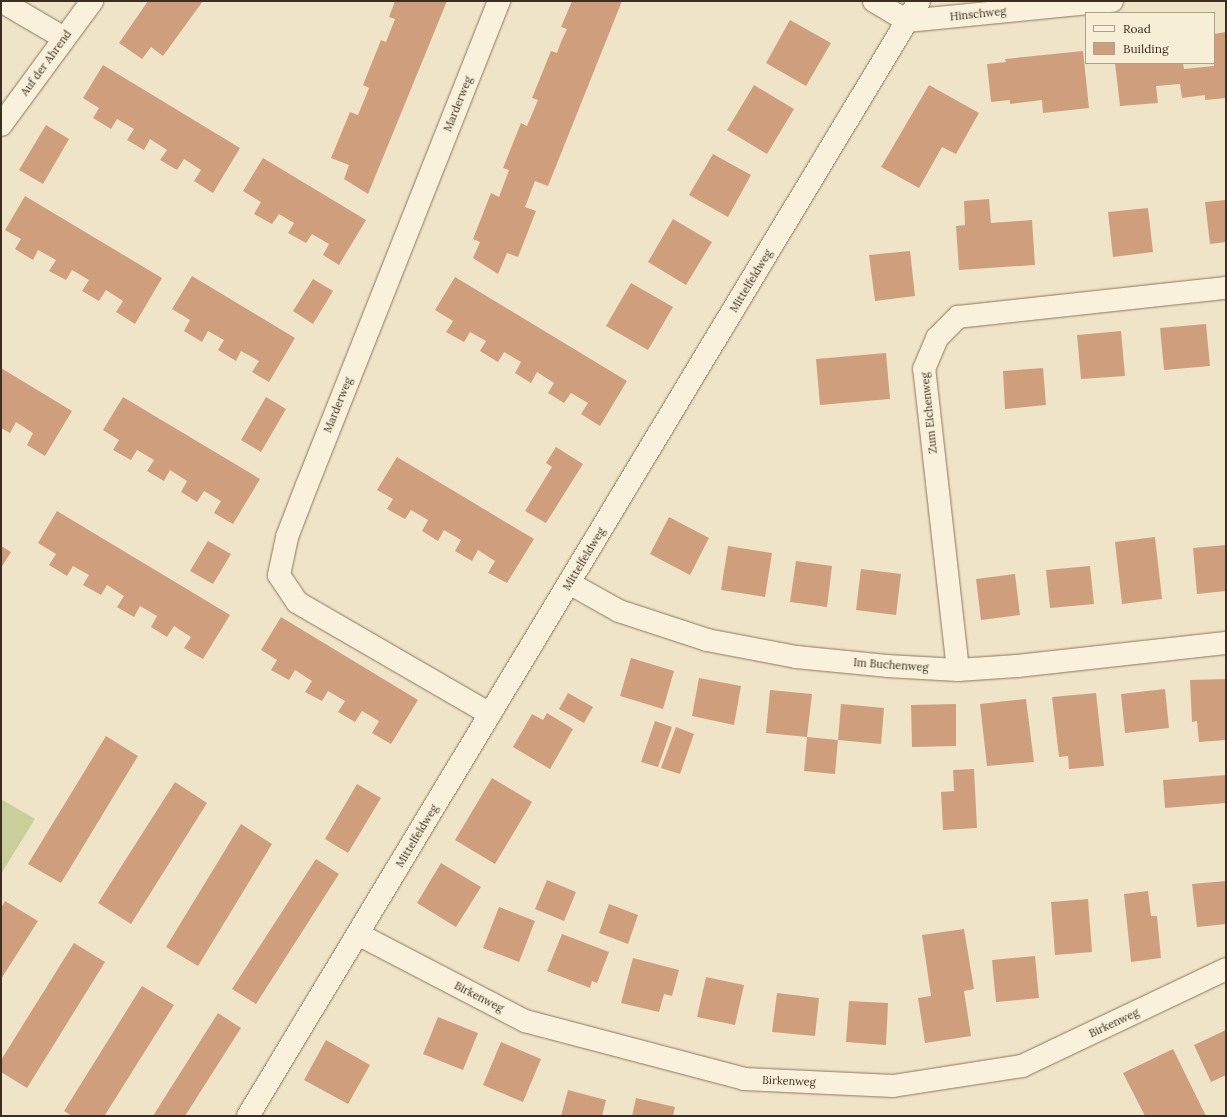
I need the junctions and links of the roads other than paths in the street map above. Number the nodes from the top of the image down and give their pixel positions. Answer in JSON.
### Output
{"nodes":[{"id":1,"x":1,"y":1,"type":"edge"},
{"id":2,"x":92,"y":1,"type":"edge"},
{"id":3,"x":499,"y":1,"type":"edge"},
{"id":4,"x":874,"y":1,"type":"edge"},
{"id":5,"x":919,"y":1,"type":"edge"},
{"id":6,"x":1112,"y":1,"type":"edge"},
{"id":7,"x":908,"y":21,"type":"junction"},
{"id":8,"x":64,"y":38,"type":"junction"},
{"id":9,"x":1,"y":125,"type":"edge"},
{"id":10,"x":1226,"y":288,"type":"edge"},
{"id":11,"x":569,"y":583,"type":"junction"},
{"id":12,"x":1226,"y":642,"type":"edge"},
{"id":13,"x":958,"y":670,"type":"junction"},
{"id":14,"x":490,"y":714,"type":"junction"},
{"id":15,"x":358,"y":934,"type":"junction"},
{"id":16,"x":1226,"y":969,"type":"edge"},
{"id":17,"x":248,"y":1116,"type":"edge"}],
"edges":[{"from":1,"to":8,"type":"street"},
{"from":2,"to":8,"type":"street","name":"Auf der Ahrend"},
{"from":3,"to":14,"type":"street","name":"Marderweg"},
{"from":4,"to":7,"type":"street"},
{"from":5,"to":7,"type":"street","name":"Mittelfeldweg"},
{"from":6,"to":7,"type":"street","name":"Hinschweg"},
{"from":7,"to":11,"type":"street","name":"Mittelfeldweg"},
{"from":8,"to":9,"type":"street","name":"Auf der Ahrend"},
{"from":10,"to":13,"type":"street","name":"Zum Eichenweg"},
{"from":11,"to":13,"type":"street","name":"Im Buchenweg"},
{"from":11,"to":14,"type":"street","name":"Mittelfeldweg"},
{"from":12,"to":13,"type":"street","name":"Im Buchenweg"},
{"from":14,"to":15,"type":"street","name":"Mittelfeldweg"},
{"from":15,"to":16,"type":"street","name":"Birkenweg"},
{"from":15,"to":17,"type":"street","name":"Mittelfeldweg"}]}
